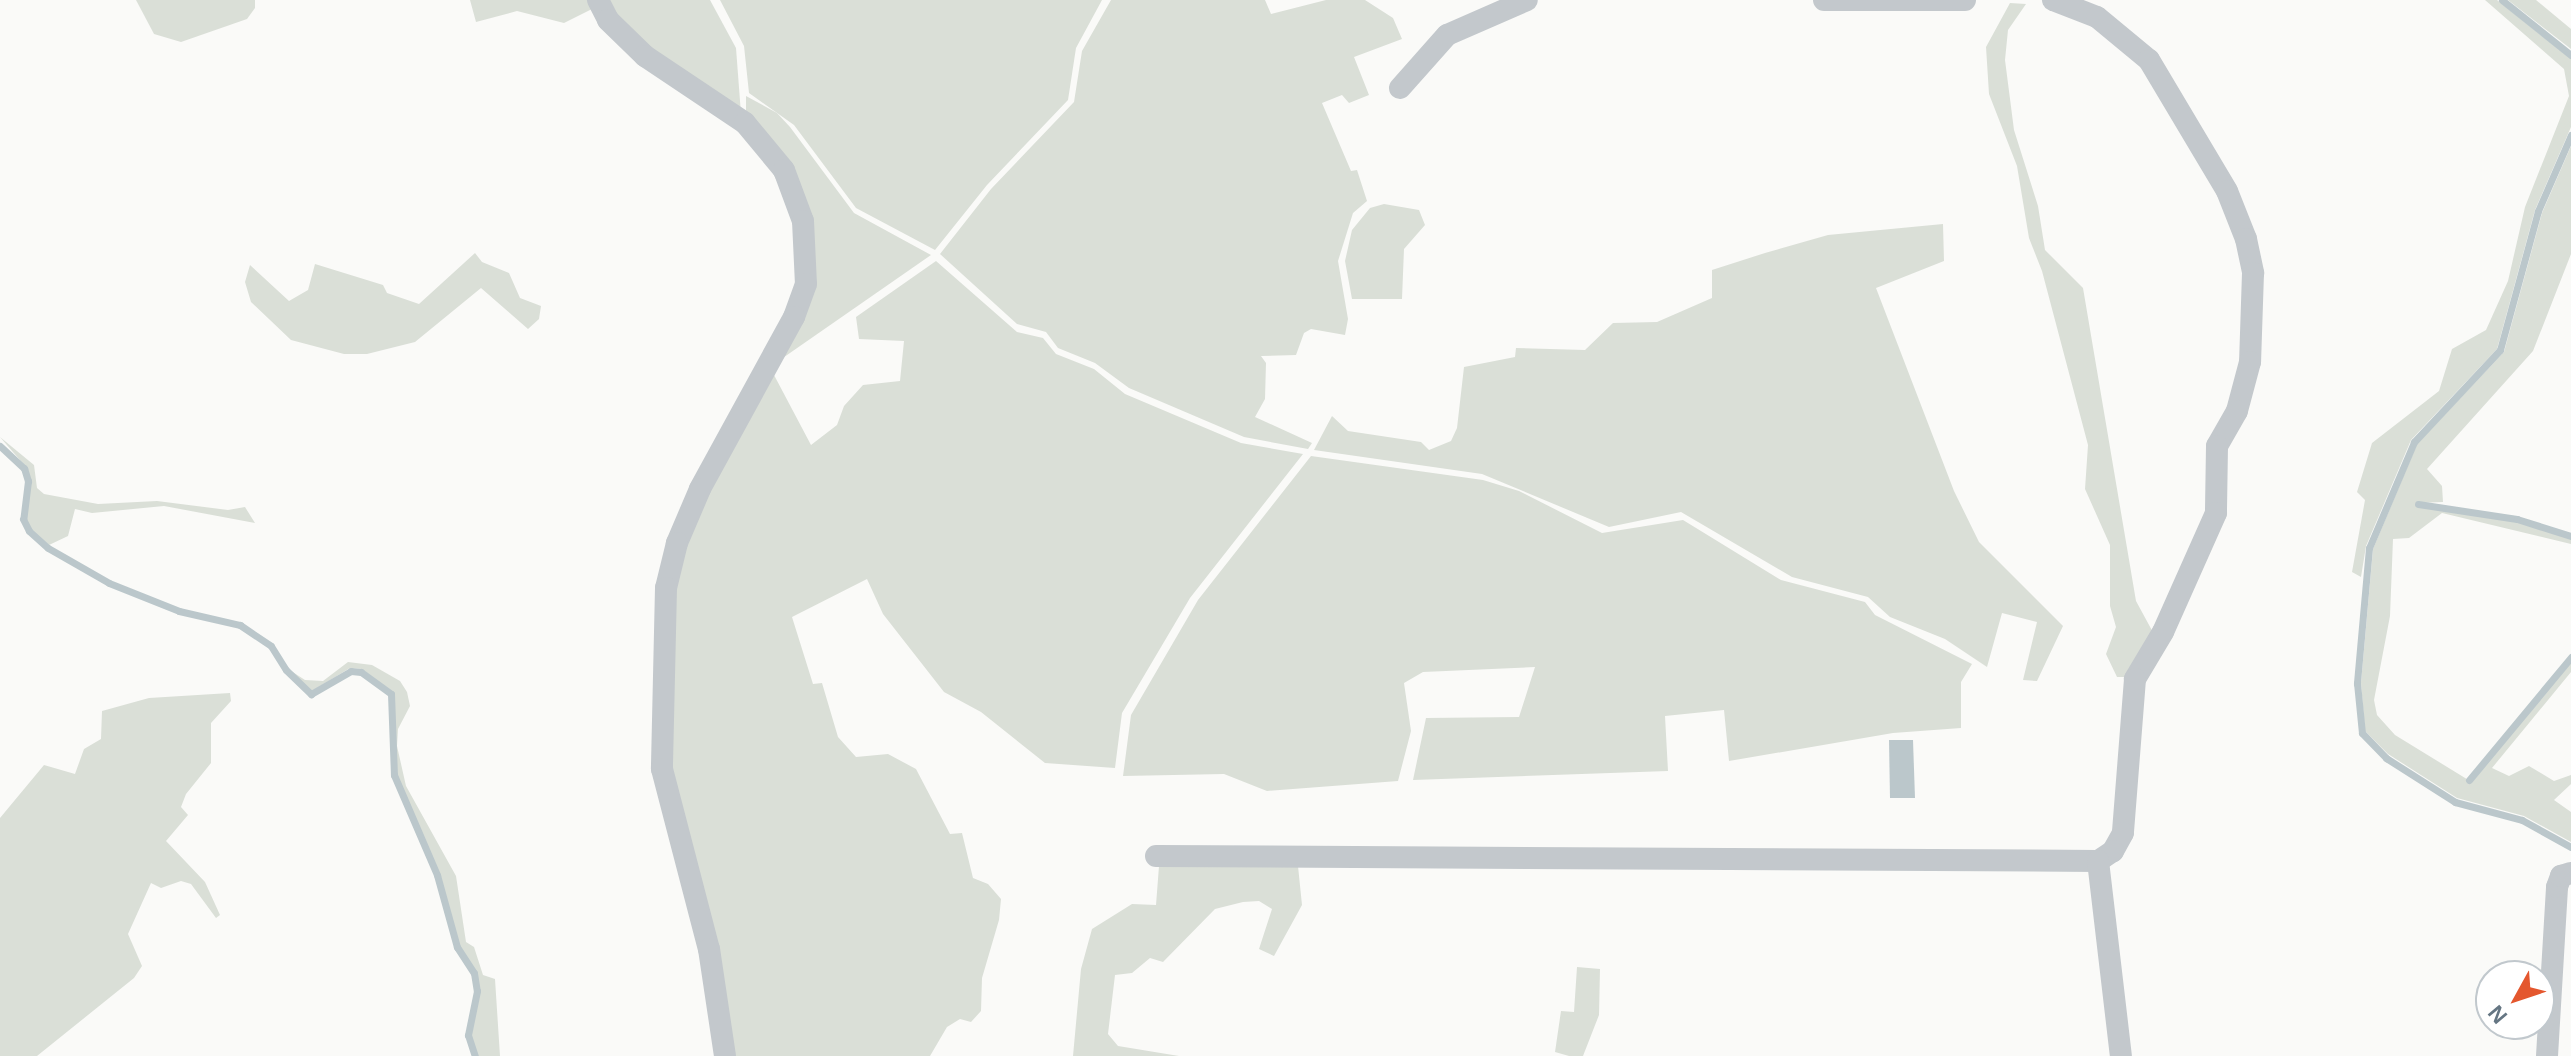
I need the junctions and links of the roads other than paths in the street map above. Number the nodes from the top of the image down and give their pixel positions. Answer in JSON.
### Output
{"nodes":[{"id":1,"x":598,"y":0,"type":"edge"},
{"id":2,"x":1527,"y":0,"type":"edge"},
{"id":3,"x":1824,"y":0,"type":"edge"},
{"id":4,"x":1965,"y":0,"type":"edge"},
{"id":5,"x":2053,"y":0,"type":"edge"},
{"id":6,"x":1400,"y":88,"type":"dead end"},
{"id":7,"x":1156,"y":856,"type":"dead end"},
{"id":8,"x":2098,"y":861,"type":"junction"},
{"id":9,"x":2571,"y":873,"type":"edge"},
{"id":10,"x":725,"y":1056,"type":"edge"},
{"id":11,"x":2121,"y":1056,"type":"edge"},
{"id":12,"x":2547,"y":1056,"type":"edge"}],
"edges":[{"from":1,"to":10,"type":"street"},
{"from":2,"to":6,"type":"street"},
{"from":3,"to":4,"type":"street"},
{"from":5,"to":8,"type":"street"},
{"from":7,"to":8,"type":"street"},
{"from":8,"to":11,"type":"street"},
{"from":9,"to":12,"type":"street"}]}
